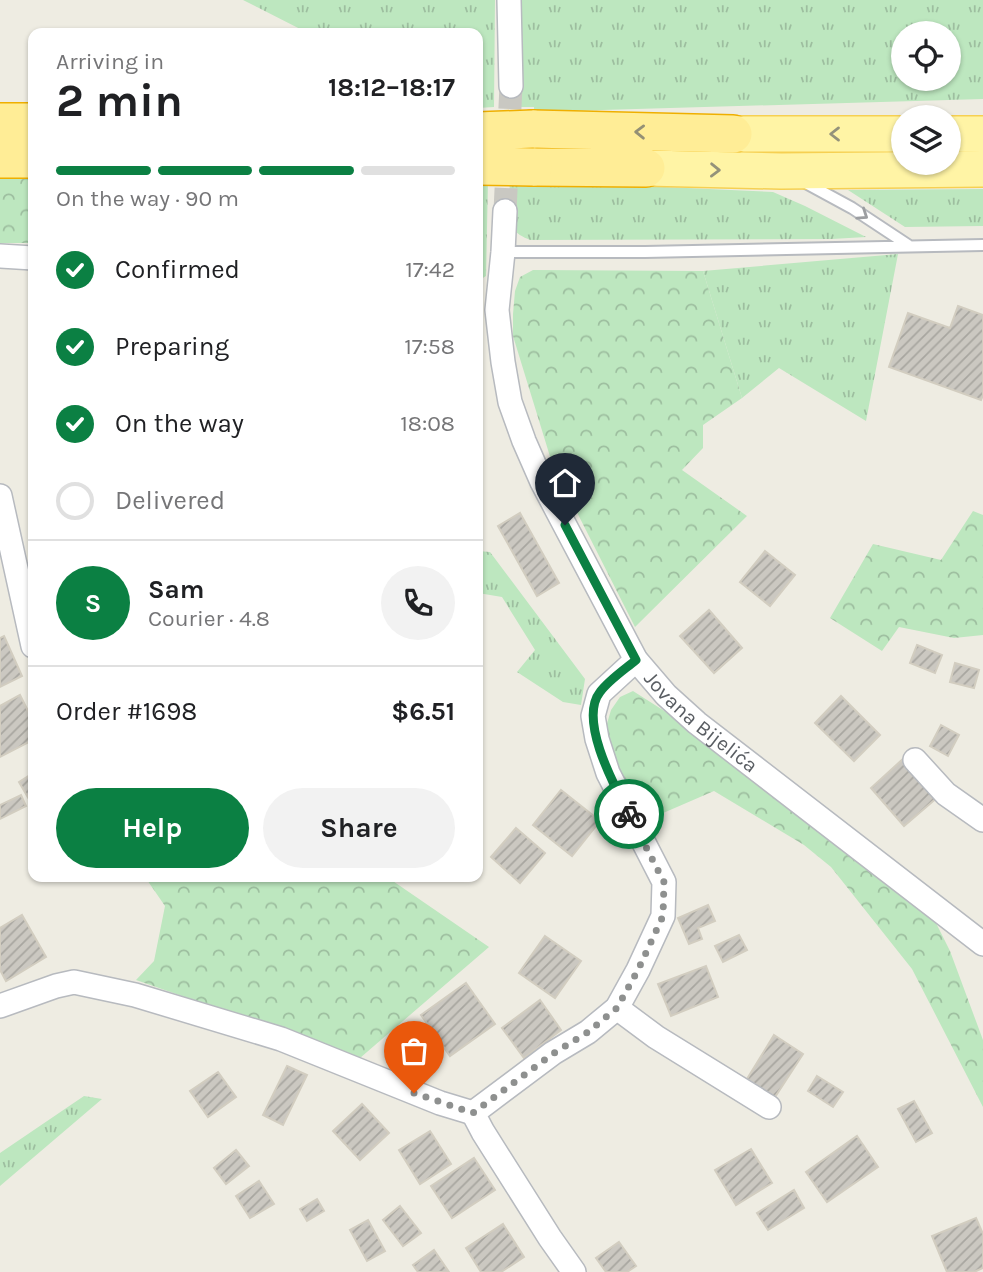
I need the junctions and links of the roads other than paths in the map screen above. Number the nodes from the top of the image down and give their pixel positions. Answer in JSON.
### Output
{"nodes":[{"id":1,"x":509,"y":0,"type":"edge"},
{"id":2,"x":511,"y":86,"type":"tunnel mouth"},
{"id":3,"x":0,"y":122,"type":"edge"},
{"id":4,"x":28,"y":122,"type":"edge"},
{"id":5,"x":483,"y":131,"type":"edge"},
{"id":6,"x":733,"y":134,"type":"joint"},
{"id":7,"x":891,"y":134,"type":"edge"},
{"id":8,"x":961,"y":134,"type":"edge"},
{"id":9,"x":983,"y":134,"type":"edge"},
{"id":10,"x":0,"y":159,"type":"edge"},
{"id":11,"x":28,"y":159,"type":"edge"},
{"id":12,"x":483,"y":166,"type":"edge"},
{"id":13,"x":646,"y":168,"type":"joint"},
{"id":14,"x":983,"y":170,"type":"edge"},
{"id":15,"x":781,"y":171,"type":"junction"},
{"id":16,"x":505,"y":211,"type":"tunnel mouth"},
{"id":17,"x":908,"y":245,"type":"junction"},
{"id":18,"x":983,"y":245,"type":"edge"},
{"id":19,"x":503,"y":252,"type":"junction"},
{"id":20,"x":0,"y":256,"type":"edge"},
{"id":21,"x":28,"y":258,"type":"edge"},
{"id":22,"x":487,"y":304,"type":"edge"},
{"id":23,"x":0,"y":496,"type":"edge"},
{"id":24,"x":28,"y":623,"type":"edge"},
{"id":25,"x":636,"y":660,"type":"junction"},
{"id":26,"x":915,"y":760,"type":"dead end"},
{"id":27,"x":983,"y":820,"type":"edge"},
{"id":28,"x":983,"y":944,"type":"edge"},
{"id":29,"x":0,"y":1006,"type":"edge"},
{"id":30,"x":617,"y":1008,"type":"junction"},
{"id":31,"x":769,"y":1107,"type":"dead end"},
{"id":32,"x":473,"y":1113,"type":"junction"},
{"id":33,"x":574,"y":1272,"type":"edge"}],
"edges":[{"from":1,"to":2,"type":"street"},
{"from":3,"to":4,"type":"highway"},
{"from":6,"to":5,"type":"highway","one_way":true,"bridge":true},
{"from":7,"to":6,"type":"main road","one_way":true},
{"from":8,"to":9,"type":"main road"},
{"from":10,"to":11,"type":"highway"},
{"from":12,"to":13,"type":"highway","bridge":true},
{"from":13,"to":15,"type":"main road","one_way":true},
{"from":14,"to":15,"type":"main road"},
{"from":15,"to":17,"type":"lane","one_way":true},
{"from":16,"to":19,"type":"street","name":"Jovana Bijelića"},
{"from":17,"to":18,"type":"lane"},
{"from":17,"to":19,"type":"lane"},
{"from":19,"to":22,"type":"street","name":"Jovana Bijelića"},
{"from":20,"to":21,"type":"street"},
{"from":22,"to":25,"type":"street","name":"Jovana Bijelića"},
{"from":23,"to":24,"type":"street"},
{"from":25,"to":28,"type":"street","name":"Jovana Bijelića"},
{"from":25,"to":30,"type":"street"},
{"from":26,"to":27,"type":"street"},
{"from":29,"to":32,"type":"street"},
{"from":30,"to":31,"type":"street"},
{"from":30,"to":32,"type":"street"},
{"from":32,"to":33,"type":"street"}]}
